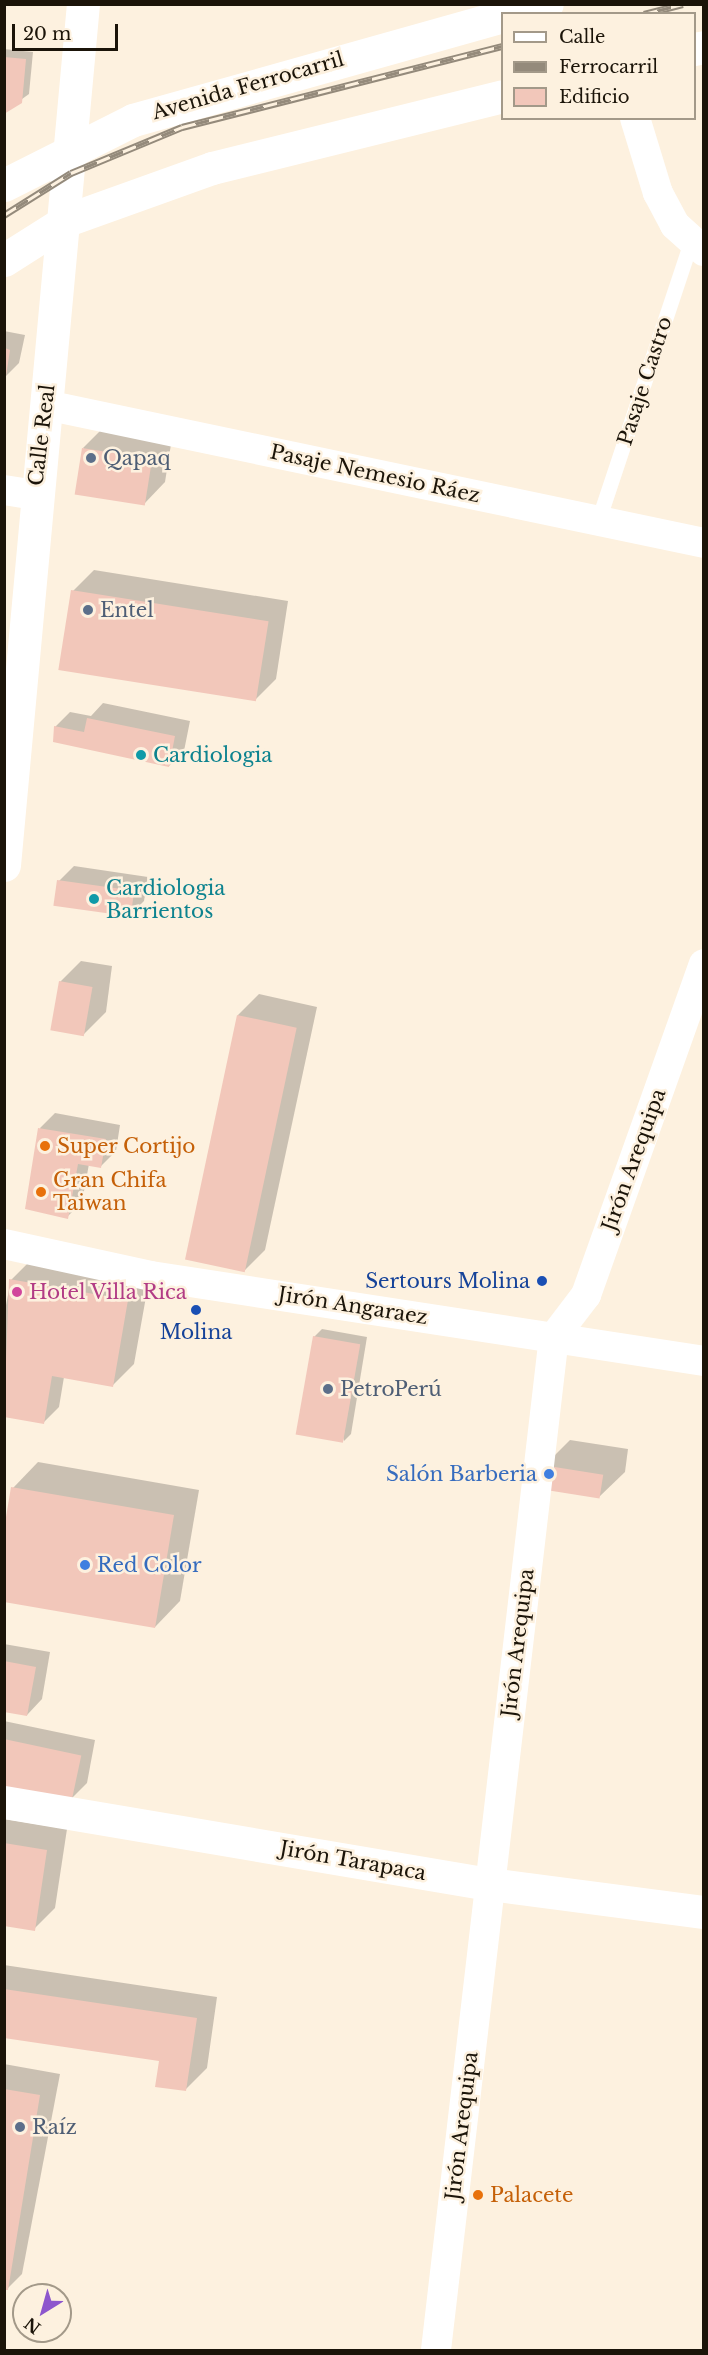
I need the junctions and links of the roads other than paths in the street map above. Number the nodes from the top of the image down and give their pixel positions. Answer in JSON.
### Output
{"nodes":[{"id":1,"x":83,"y":4,"type":"edge"},
{"id":2,"x":547,"y":4,"type":"edge"},
{"id":3,"x":520,"y":12,"type":"edge"},
{"id":4,"x":483,"y":15,"type":"edge"},
{"id":5,"x":501,"y":96,"type":"edge"},
{"id":6,"x":636,"y":120,"type":"edge"},
{"id":7,"x":73,"y":148,"type":"junction"},
{"id":8,"x":4,"y":185,"type":"edge"},
{"id":9,"x":67,"y":220,"type":"junction"},
{"id":10,"x":697,"y":246,"type":"edge"},
{"id":11,"x":4,"y":260,"type":"edge"},
{"id":12,"x":46,"y":405,"type":"junction"},
{"id":13,"x":20,"y":493,"type":"edge"},
{"id":14,"x":598,"y":521,"type":"junction"},
{"id":15,"x":704,"y":543,"type":"edge"},
{"id":16,"x":4,"y":865,"type":"edge"},
{"id":17,"x":704,"y":964,"type":"edge"},
{"id":18,"x":4,"y":1244,"type":"edge"},
{"id":19,"x":554,"y":1337,"type":"junction"},
{"id":20,"x":704,"y":1361,"type":"edge"},
{"id":21,"x":4,"y":1802,"type":"edge"},
{"id":22,"x":490,"y":1884,"type":"junction"},
{"id":23,"x":704,"y":1912,"type":"edge"},
{"id":24,"x":436,"y":2350,"type":"edge"}],
"edges":[{"from":1,"to":7,"type":"main road","name":"Calle Real"},
{"from":2,"to":3,"type":"main road"},
{"from":4,"to":7,"type":"main road","name":"Avenida Ferrocarril"},
{"from":5,"to":9,"type":"main road"},
{"from":6,"to":10,"type":"street"},
{"from":7,"to":8,"type":"main road","name":"Avenida Ferrocarril"},
{"from":7,"to":9,"type":"main road","name":"Calle Real"},
{"from":9,"to":11,"type":"main road"},
{"from":9,"to":12,"type":"main road","name":"Calle Real"},
{"from":10,"to":14,"type":"lane","name":"Pasaje Castro"},
{"from":12,"to":13,"type":"main road","name":"Calle Real"},
{"from":12,"to":14,"type":"street","name":"Pasaje Nemesio Ráez"},
{"from":13,"to":16,"type":"main road","name":"Calle Real"},
{"from":14,"to":15,"type":"street","name":"Pasaje Nemesio Ráez"},
{"from":17,"to":19,"type":"street","name":"Jirón Arequipa"},
{"from":18,"to":19,"type":"street","name":"Jirón Angaraez"},
{"from":19,"to":20,"type":"street","name":"Jirón Angaraez"},
{"from":19,"to":22,"type":"street","name":"Jirón Arequipa"},
{"from":21,"to":22,"type":"main road","name":"Jirón Tarapaca"},
{"from":22,"to":23,"type":"main road","name":"Jirón Tarapaca"},
{"from":22,"to":24,"type":"street","name":"Jirón Arequipa"}]}
